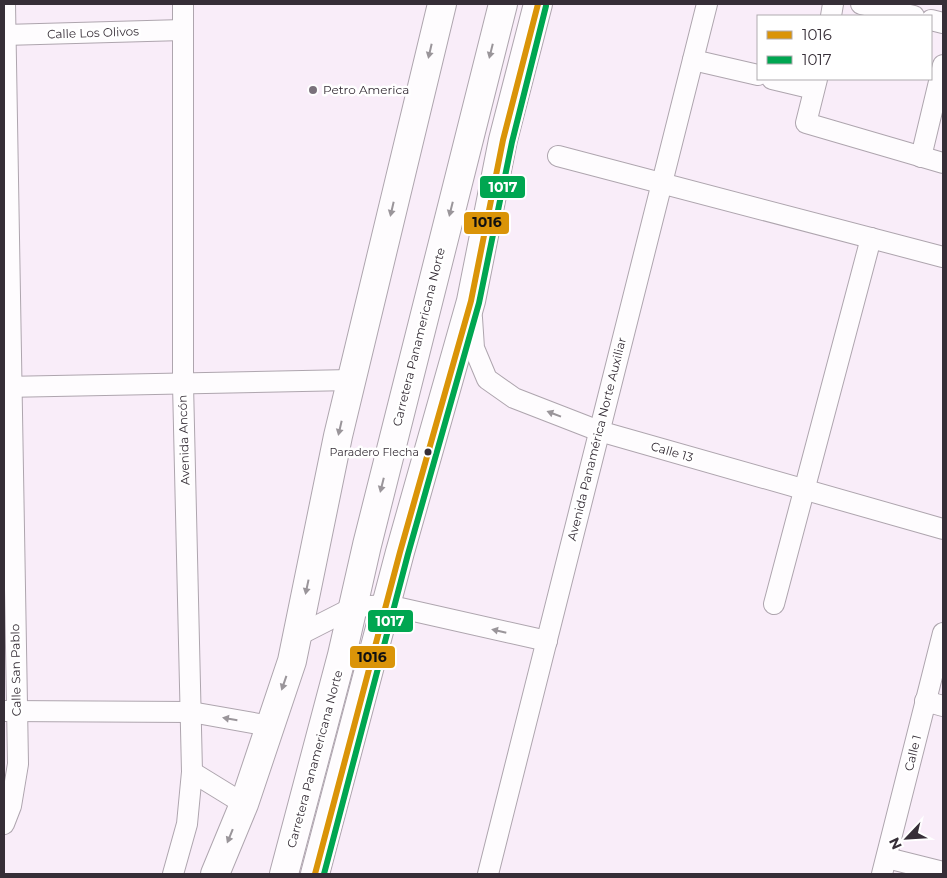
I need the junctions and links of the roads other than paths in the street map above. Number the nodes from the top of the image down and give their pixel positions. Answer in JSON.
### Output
{"nodes":[{"id":1,"x":5,"y":4,"type":"edge"},
{"id":2,"x":183,"y":4,"type":"edge"},
{"id":3,"x":442,"y":4,"type":"edge"},
{"id":4,"x":503,"y":4,"type":"edge"},
{"id":5,"x":538,"y":4,"type":"edge"},
{"id":6,"x":707,"y":4,"type":"edge"},
{"id":7,"x":860,"y":4,"type":"edge"},
{"id":8,"x":910,"y":15,"type":"edge"},
{"id":9,"x":183,"y":30,"type":"junction"},
{"id":10,"x":4,"y":35,"type":"edge"},
{"id":11,"x":693,"y":60,"type":"junction"},
{"id":12,"x":943,"y":65,"type":"edge"},
{"id":13,"x":757,"y":76,"type":"edge"},
{"id":14,"x":781,"y":80,"type":"edge"},
{"id":15,"x":815,"y":84,"type":"edge"},
{"id":16,"x":558,"y":156,"type":"dead end"},
{"id":17,"x":921,"y":157,"type":"junction"},
{"id":18,"x":943,"y":163,"type":"edge"},
{"id":19,"x":662,"y":184,"type":"junction"},
{"id":20,"x":871,"y":238,"type":"junction"},
{"id":21,"x":943,"y":257,"type":"edge"},
{"id":22,"x":471,"y":301,"type":"junction"},
{"id":23,"x":351,"y":380,"type":"junction"},
{"id":24,"x":182,"y":384,"type":"junction"},
{"id":25,"x":8,"y":387,"type":"edge"},
{"id":26,"x":599,"y":431,"type":"junction"},
{"id":27,"x":804,"y":490,"type":"junction"},
{"id":28,"x":943,"y":529,"type":"edge"},
{"id":29,"x":774,"y":604,"type":"dead end"},
{"id":30,"x":387,"y":605,"type":"junction"},
{"id":31,"x":354,"y":606,"type":"junction"},
{"id":32,"x":943,"y":633,"type":"edge"},
{"id":33,"x":297,"y":636,"type":"junction"},
{"id":34,"x":547,"y":641,"type":"junction"},
{"id":35,"x":934,"y":704,"type":"edge"},
{"id":36,"x":10,"y":711,"type":"edge"},
{"id":37,"x":191,"y":712,"type":"junction"},
{"id":38,"x":270,"y":726,"type":"junction"},
{"id":39,"x":192,"y":772,"type":"junction"},
{"id":40,"x":244,"y":804,"type":"junction"},
{"id":41,"x":4,"y":824,"type":"edge"},
{"id":42,"x":885,"y":866,"type":"edge"},
{"id":43,"x":943,"y":872,"type":"edge"},
{"id":44,"x":173,"y":874,"type":"edge"},
{"id":45,"x":215,"y":874,"type":"edge"},
{"id":46,"x":284,"y":874,"type":"edge"},
{"id":47,"x":315,"y":874,"type":"edge"},
{"id":48,"x":488,"y":874,"type":"edge"}],
"edges":[{"from":1,"to":10,"type":"street","name":"Calle San Pablo"},
{"from":2,"to":9,"type":"street","name":"Avenida Ancón"},
{"from":3,"to":23,"type":"main road","one_way":true},
{"from":4,"to":31,"type":"main road","name":"Carretera Panamericana Norte","one_way":true},
{"from":5,"to":22,"type":"main road"},
{"from":6,"to":11,"type":"street","name":"Avenida Panamérica Norte Auxiliar"},
{"from":7,"to":8,"type":"street"},
{"from":9,"to":10,"type":"street","name":"Calle Los Olivos"},
{"from":9,"to":24,"type":"street","name":"Avenida Ancón"},
{"from":10,"to":25,"type":"street","name":"Calle San Pablo"},
{"from":11,"to":13,"type":"street"},
{"from":11,"to":19,"type":"street","name":"Avenida Panamérica Norte Auxiliar"},
{"from":12,"to":17,"type":"street"},
{"from":14,"to":15,"type":"street"},
{"from":15,"to":17,"type":"street"},
{"from":16,"to":19,"type":"street"},
{"from":17,"to":18,"type":"street"},
{"from":19,"to":20,"type":"street"},
{"from":19,"to":26,"type":"street","name":"Avenida Panamérica Norte Auxiliar"},
{"from":20,"to":21,"type":"street"},
{"from":20,"to":27,"type":"street"},
{"from":26,"to":22,"type":"street","name":"Calle 13","one_way":true},
{"from":22,"to":30,"type":"main road"},
{"from":23,"to":24,"type":"street"},
{"from":23,"to":33,"type":"main road","one_way":true},
{"from":24,"to":25,"type":"street"},
{"from":24,"to":37,"type":"street","name":"Avenida Ancón"},
{"from":25,"to":36,"type":"street","name":"Calle San Pablo"},
{"from":26,"to":27,"type":"street","name":"Calle 13"},
{"from":26,"to":34,"type":"street","name":"Avenida Panamérica Norte Auxiliar"},
{"from":27,"to":28,"type":"street","name":"Calle 13"},
{"from":27,"to":29,"type":"street"},
{"from":30,"to":31,"type":"street"},
{"from":34,"to":30,"type":"street","one_way":true},
{"from":30,"to":47,"type":"main road"},
{"from":31,"to":33,"type":"street"},
{"from":31,"to":46,"type":"main road","name":"Carretera Panamericana Norte"},
{"from":32,"to":35,"type":"street","name":"Calle 1"},
{"from":33,"to":38,"type":"main road","one_way":true},
{"from":34,"to":48,"type":"street","name":"Avenida Panamérica Norte Auxiliar"},
{"from":35,"to":42,"type":"street","name":"Calle 1"},
{"from":36,"to":37,"type":"street"},
{"from":36,"to":41,"type":"street","name":"Calle San Pablo"},
{"from":38,"to":37,"type":"street","one_way":true},
{"from":37,"to":39,"type":"street","name":"Avenida Ancón"},
{"from":38,"to":40,"type":"main road"},
{"from":39,"to":40,"type":"street"},
{"from":39,"to":44,"type":"street","name":"Avenida Ancón"},
{"from":40,"to":45,"type":"main road","one_way":true},
{"from":42,"to":43,"type":"street"}]}
